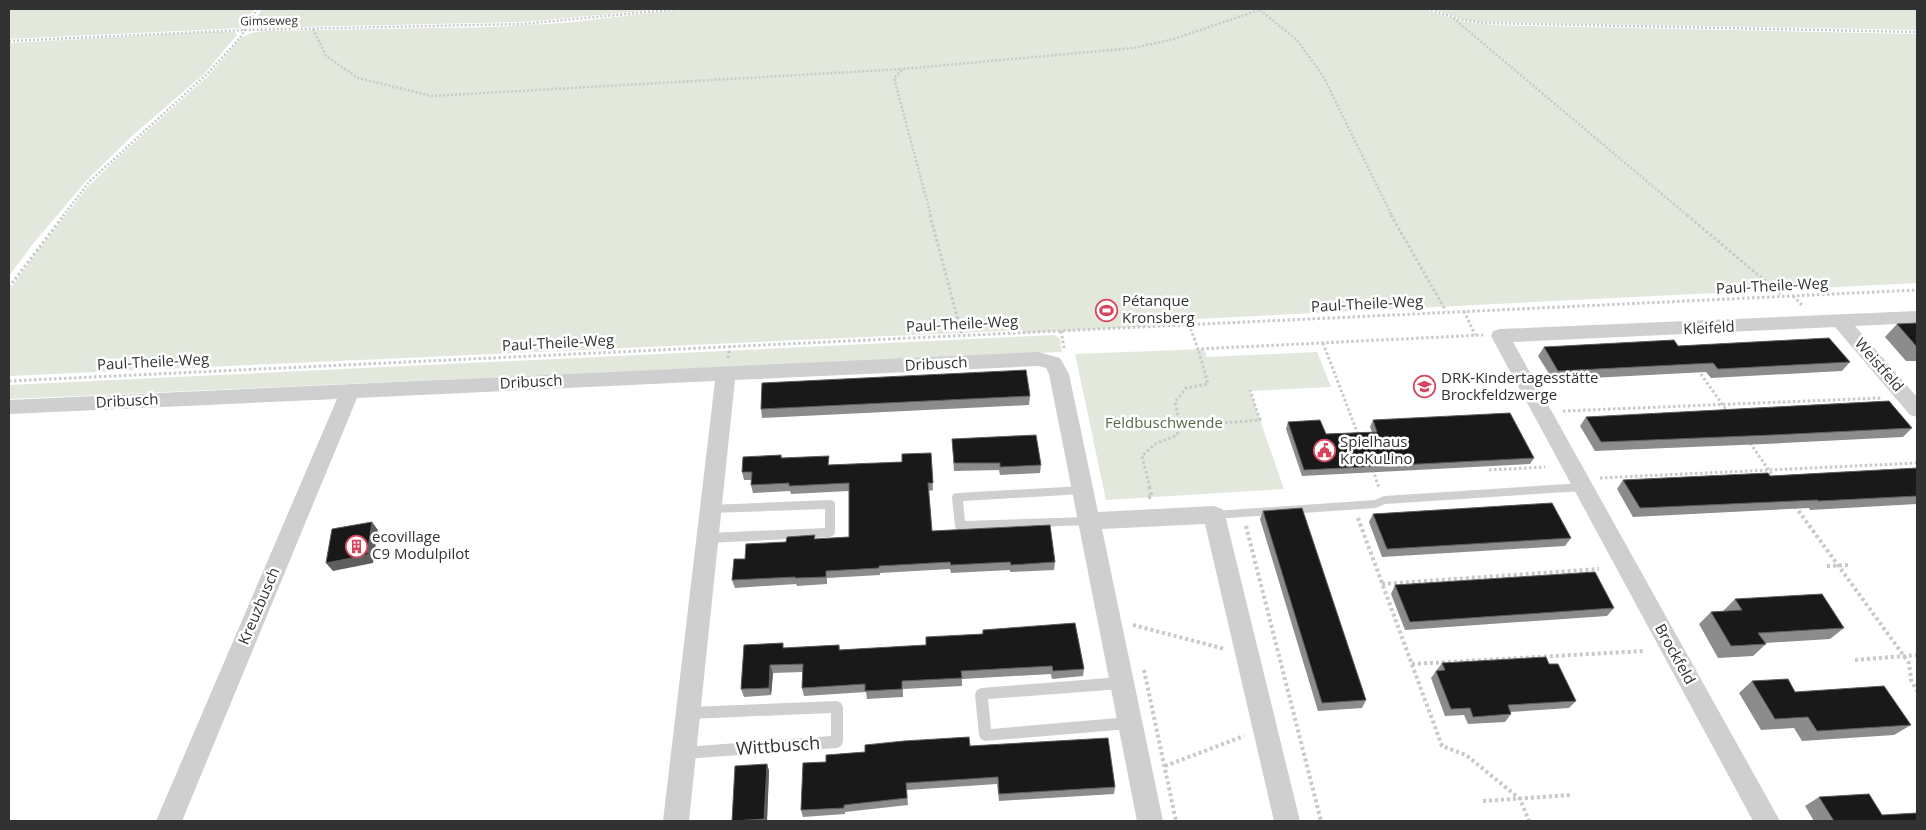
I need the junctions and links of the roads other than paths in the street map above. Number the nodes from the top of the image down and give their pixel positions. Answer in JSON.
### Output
{"nodes":[{"id":1,"x":1917,"y":317,"type":"edge"},
{"id":2,"x":1840,"y":321,"type":"junction"},
{"id":3,"x":1500,"y":336,"type":"joint"},
{"id":4,"x":726,"y":373,"type":"junction"},
{"id":5,"x":350,"y":391,"type":"junction"},
{"id":6,"x":9,"y":407,"type":"edge"},
{"id":7,"x":1917,"y":410,"type":"edge"},
{"id":8,"x":1591,"y":483,"type":"junction"},
{"id":9,"x":1082,"y":490,"type":"junction"},
{"id":10,"x":711,"y":509,"type":"junction"},
{"id":11,"x":1214,"y":515,"type":"junction"},
{"id":12,"x":1088,"y":520,"type":"junction"},
{"id":13,"x":708,"y":538,"type":"junction"},
{"id":14,"x":1121,"y":683,"type":"junction"},
{"id":15,"x":689,"y":713,"type":"junction"},
{"id":16,"x":1129,"y":723,"type":"junction"},
{"id":17,"x":684,"y":753,"type":"junction"},
{"id":18,"x":169,"y":821,"type":"edge"},
{"id":19,"x":676,"y":821,"type":"edge"},
{"id":20,"x":1150,"y":821,"type":"edge"},
{"id":21,"x":1287,"y":821,"type":"edge"},
{"id":22,"x":1767,"y":821,"type":"edge"}],
"edges":[{"from":1,"to":2,"type":"street","name":"Kleifeld"},
{"from":2,"to":3,"type":"street","name":"Kleifeld"},
{"from":2,"to":7,"type":"street","name":"Weistfeld"},
{"from":3,"to":8,"type":"street","name":"Brockfeld"},
{"from":4,"to":5,"type":"street","name":"Dribusch"},
{"from":4,"to":9,"type":"street","name":"Dribusch"},
{"from":4,"to":10,"type":"street"},
{"from":5,"to":6,"type":"street","name":"Dribusch"},
{"from":5,"to":18,"type":"street","name":"Kreuzbusch"},
{"from":8,"to":11,"type":"lane"},
{"from":8,"to":22,"type":"street","name":"Brockfeld"},
{"from":9,"to":12,"type":"street"},
{"from":9,"to":12,"type":"lane"},
{"from":10,"to":13,"type":"street"},
{"from":10,"to":13,"type":"lane"},
{"from":11,"to":12,"type":"street"},
{"from":11,"to":21,"type":"street"},
{"from":12,"to":14,"type":"street"},
{"from":13,"to":15,"type":"street"},
{"from":14,"to":16,"type":"street"},
{"from":14,"to":16,"type":"lane"},
{"from":15,"to":17,"type":"street"},
{"from":15,"to":17,"type":"lane","name":"Wittbusch"},
{"from":16,"to":20,"type":"street"},
{"from":17,"to":19,"type":"street"}]}
